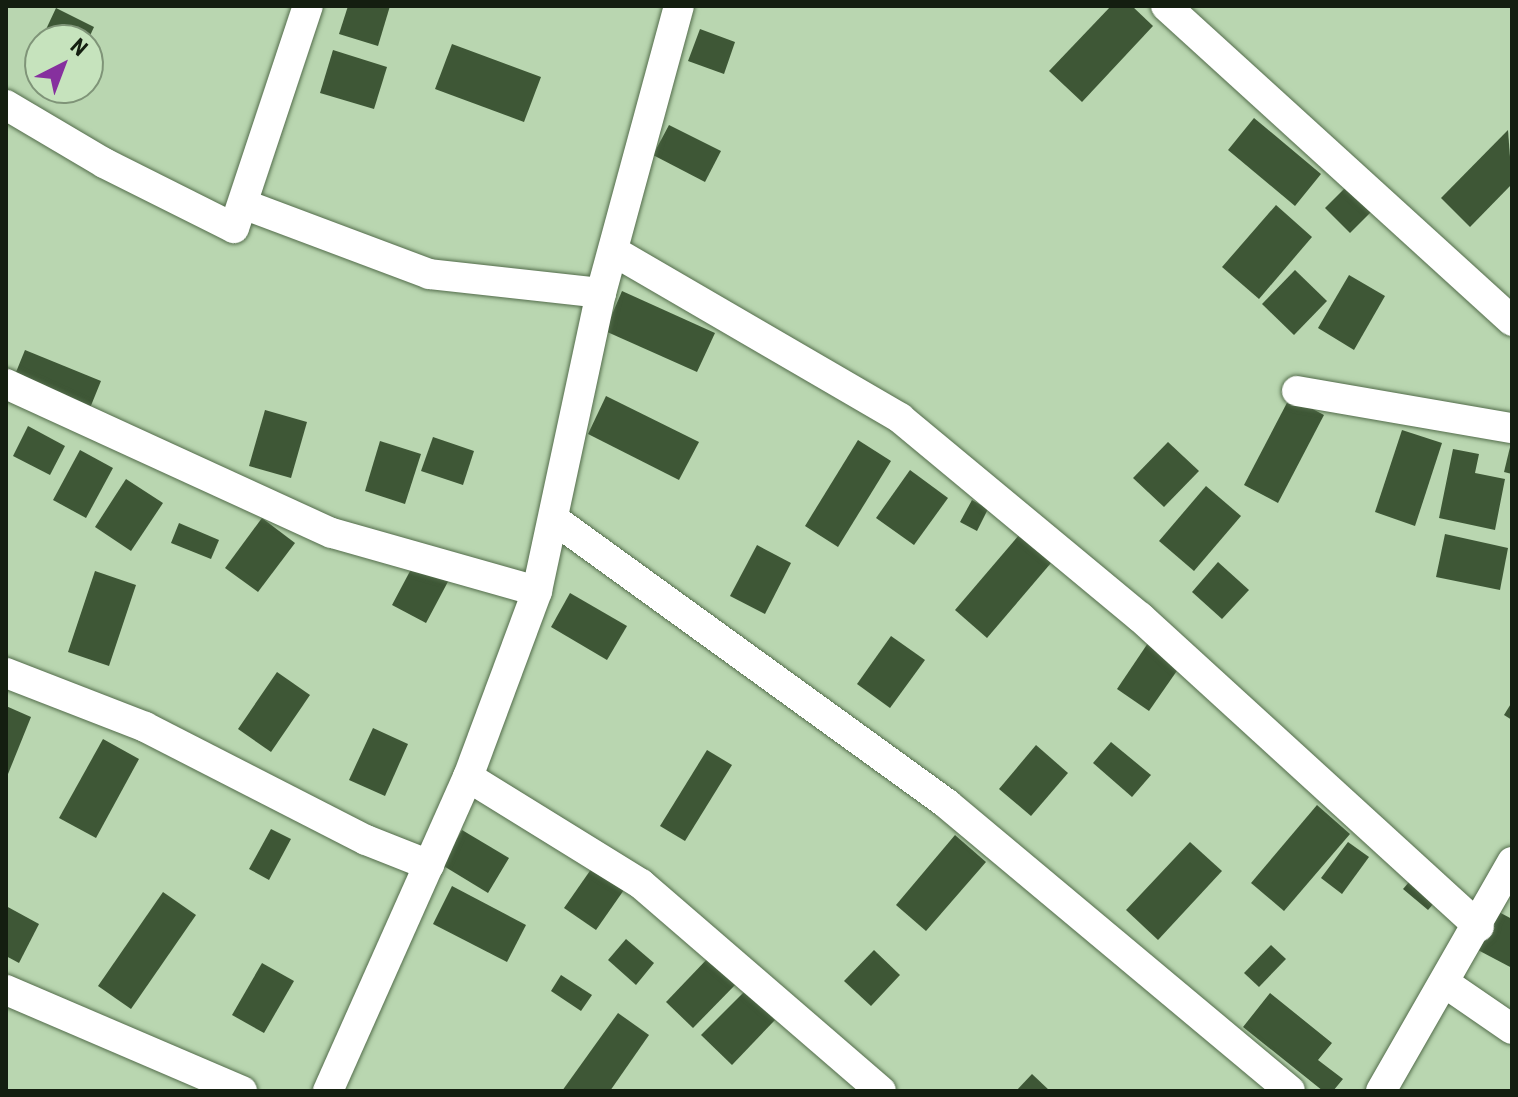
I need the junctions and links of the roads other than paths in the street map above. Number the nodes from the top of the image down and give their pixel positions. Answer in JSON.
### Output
{"nodes":[{"id":1,"x":308,"y":6,"type":"edge"},
{"id":2,"x":679,"y":6,"type":"edge"},
{"id":3,"x":1166,"y":6,"type":"edge"},
{"id":4,"x":6,"y":105,"type":"edge"},
{"id":5,"x":243,"y":204,"type":"junction"},
{"id":6,"x":615,"y":252,"type":"junction"},
{"id":7,"x":601,"y":293,"type":"junction"},
{"id":8,"x":1512,"y":321,"type":"edge"},
{"id":9,"x":6,"y":384,"type":"edge"},
{"id":10,"x":1297,"y":391,"type":"dead end"},
{"id":11,"x":1512,"y":428,"type":"edge"},
{"id":12,"x":555,"y":520,"type":"junction"},
{"id":13,"x":537,"y":591,"type":"junction"},
{"id":14,"x":6,"y":673,"type":"edge"},
{"id":15,"x":468,"y":777,"type":"junction"},
{"id":16,"x":1512,"y":862,"type":"edge"},
{"id":17,"x":429,"y":865,"type":"junction"},
{"id":18,"x":1479,"y":927,"type":"junction"},
{"id":19,"x":1445,"y":983,"type":"junction"},
{"id":20,"x":6,"y":990,"type":"edge"},
{"id":21,"x":1512,"y":1029,"type":"edge"},
{"id":22,"x":242,"y":1091,"type":"edge"},
{"id":23,"x":328,"y":1091,"type":"edge"},
{"id":24,"x":881,"y":1091,"type":"edge"},
{"id":25,"x":1290,"y":1091,"type":"edge"},
{"id":26,"x":1381,"y":1091,"type":"edge"}],
"edges":[{"from":1,"to":5,"type":"street"},
{"from":2,"to":6,"type":"street"},
{"from":3,"to":8,"type":"street"},
{"from":4,"to":5,"type":"street"},
{"from":5,"to":7,"type":"street"},
{"from":6,"to":7,"type":"street"},
{"from":6,"to":18,"type":"street"},
{"from":7,"to":12,"type":"street"},
{"from":9,"to":13,"type":"street"},
{"from":10,"to":11,"type":"street"},
{"from":12,"to":13,"type":"street"},
{"from":12,"to":25,"type":"street"},
{"from":13,"to":15,"type":"street"},
{"from":14,"to":17,"type":"street"},
{"from":15,"to":17,"type":"street"},
{"from":15,"to":24,"type":"street"},
{"from":16,"to":18,"type":"street"},
{"from":17,"to":23,"type":"street"},
{"from":18,"to":19,"type":"street"},
{"from":19,"to":21,"type":"street"},
{"from":19,"to":26,"type":"street"},
{"from":20,"to":22,"type":"street"}]}
